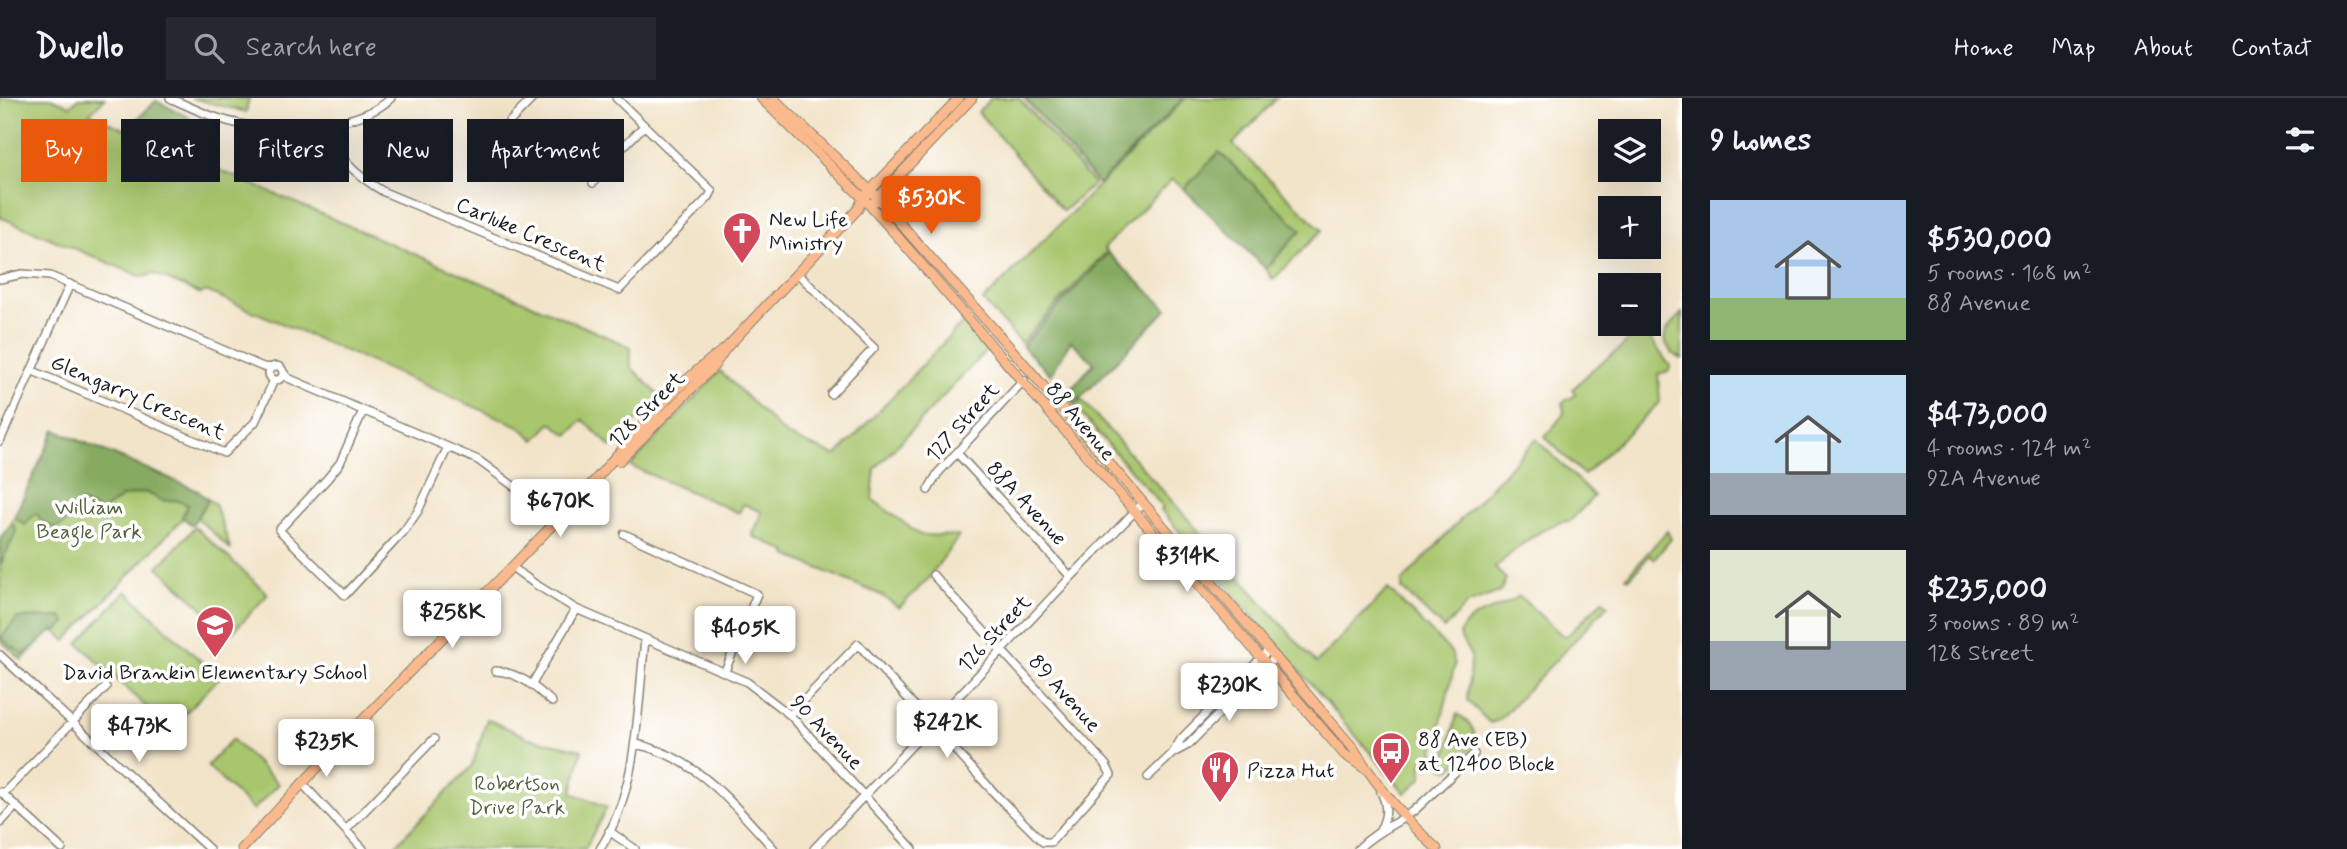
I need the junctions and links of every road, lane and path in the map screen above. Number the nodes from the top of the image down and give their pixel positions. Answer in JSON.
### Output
{"nodes":[{"id":1,"x":170,"y":98,"type":"edge"},
{"id":2,"x":391,"y":98,"type":"edge"},
{"id":3,"x":533,"y":98,"type":"edge"},
{"id":4,"x":616,"y":98,"type":"edge"},
{"id":5,"x":761,"y":98,"type":"edge"},
{"id":6,"x":773,"y":98,"type":"edge"},
{"id":7,"x":959,"y":98,"type":"edge"},
{"id":8,"x":972,"y":98,"type":"edge"},
{"id":9,"x":345,"y":119,"type":"edge"},
{"id":10,"x":513,"y":119,"type":"edge"},
{"id":11,"x":234,"y":122,"type":"edge"},
{"id":12,"x":644,"y":126,"type":"junction"},
{"id":13,"x":349,"y":168,"type":"edge"},
{"id":14,"x":593,"y":183,"type":"dead end"},
{"id":15,"x":870,"y":190,"type":"junction"},
{"id":16,"x":863,"y":198,"type":"junction"},
{"id":17,"x":878,"y":198,"type":"junction"},
{"id":18,"x":870,"y":206,"type":"junction"},
{"id":19,"x":858,"y":209,"type":"junction"},
{"id":20,"x":797,"y":273,"type":"junction"},
{"id":21,"x":0,"y":279,"type":"edge"},
{"id":22,"x":70,"y":284,"type":"junction"},
{"id":23,"x":33,"y":371,"type":"junction"},
{"id":24,"x":278,"y":375,"type":"junction"},
{"id":25,"x":1024,"y":380,"type":"junction"},
{"id":26,"x":831,"y":394,"type":"dead end"},
{"id":27,"x":363,"y":411,"type":"junction"},
{"id":28,"x":0,"y":441,"type":"edge"},
{"id":29,"x":448,"y":447,"type":"junction"},
{"id":30,"x":957,"y":453,"type":"junction"},
{"id":31,"x":928,"y":490,"type":"dead end"},
{"id":32,"x":1143,"y":503,"type":"junction"},
{"id":33,"x":1135,"y":511,"type":"junction"},
{"id":34,"x":555,"y":523,"type":"junction"},
{"id":35,"x":624,"y":534,"type":"dead end"},
{"id":36,"x":512,"y":567,"type":"junction"},
{"id":37,"x":933,"y":575,"type":"dead end"},
{"id":38,"x":1071,"y":577,"type":"junction"},
{"id":39,"x":766,"y":592,"type":"dead end"},
{"id":40,"x":757,"y":594,"type":"junction"},
{"id":41,"x":576,"y":609,"type":"junction"},
{"id":42,"x":645,"y":640,"type":"junction"},
{"id":43,"x":1002,"y":649,"type":"junction"},
{"id":44,"x":1272,"y":654,"type":"junction"},
{"id":45,"x":0,"y":655,"type":"edge"},
{"id":46,"x":1264,"y":661,"type":"junction"},
{"id":47,"x":495,"y":671,"type":"dead end"},
{"id":48,"x":725,"y":671,"type":"junction"},
{"id":49,"x":532,"y":684,"type":"junction"},
{"id":50,"x":106,"y":687,"type":"dead end"},
{"id":51,"x":552,"y":702,"type":"dead end"},
{"id":52,"x":790,"y":715,"type":"junction"},
{"id":53,"x":73,"y":721,"type":"junction"},
{"id":54,"x":933,"y":724,"type":"junction"},
{"id":55,"x":434,"y":739,"type":"dead end"},
{"id":56,"x":636,"y":744,"type":"junction"},
{"id":57,"x":1474,"y":754,"type":"dead end"},
{"id":58,"x":1371,"y":775,"type":"junction"},
{"id":59,"x":1148,"y":778,"type":"dead end"},
{"id":60,"x":302,"y":783,"type":"junction"},
{"id":61,"x":1,"y":793,"type":"edge"},
{"id":62,"x":864,"y":796,"type":"junction"},
{"id":63,"x":16,"y":806,"type":"junction"},
{"id":64,"x":1406,"y":817,"type":"junction"},
{"id":65,"x":0,"y":823,"type":"edge"},
{"id":66,"x":345,"y":830,"type":"junction"},
{"id":67,"x":609,"y":831,"type":"junction"},
{"id":68,"x":1380,"y":831,"type":"junction"},
{"id":69,"x":62,"y":849,"type":"edge"},
{"id":70,"x":209,"y":849,"type":"edge"},
{"id":71,"x":242,"y":849,"type":"edge"},
{"id":72,"x":363,"y":849,"type":"edge"},
{"id":73,"x":600,"y":849,"type":"edge"},
{"id":74,"x":635,"y":849,"type":"edge"},
{"id":75,"x":774,"y":849,"type":"edge"},
{"id":76,"x":814,"y":849,"type":"edge"},
{"id":77,"x":913,"y":849,"type":"edge"},
{"id":78,"x":1358,"y":849,"type":"edge"},
{"id":79,"x":1437,"y":849,"type":"edge"}],
"edges":[{"from":1,"to":11,"type":"street"},
{"from":2,"to":9,"type":"street"},
{"from":3,"to":10,"type":"street"},
{"from":4,"to":12,"type":"street","name":"Carluke Crescent"},
{"from":5,"to":16,"type":"main road","name":"88 Avenue"},
{"from":6,"to":15,"type":"main road","name":"88 Avenue"},
{"from":7,"to":15,"type":"main road"},
{"from":8,"to":17,"type":"main road"},
{"from":12,"to":13,"type":"street","name":"Carluke Crescent"},
{"from":12,"to":14,"type":"street"},
{"from":15,"to":16,"type":"main road","name":"128 Street"},
{"from":15,"to":17,"type":"main road","name":"88 Avenue"},
{"from":16,"to":18,"type":"main road","name":"88 Avenue"},
{"from":16,"to":19,"type":"main road","name":"128 Street"},
{"from":17,"to":18,"type":"main road"},
{"from":17,"to":32,"type":"main road","name":"88 Avenue"},
{"from":18,"to":19,"type":"main road"},
{"from":18,"to":25,"type":"main road","name":"88 Avenue"},
{"from":19,"to":20,"type":"main road","name":"128 Street"},
{"from":20,"to":26,"type":"street"},
{"from":20,"to":34,"type":"main road","name":"128 Street"},
{"from":21,"to":22,"type":"street"},
{"from":22,"to":23,"type":"street"},
{"from":22,"to":24,"type":"street"},
{"from":23,"to":24,"type":"street","name":"Glengarry Crescent"},
{"from":23,"to":28,"type":"street"},
{"from":24,"to":27,"type":"street"},
{"from":25,"to":30,"type":"street","name":"127 Street"},
{"from":25,"to":33,"type":"main road","name":"88 Avenue"},
{"from":27,"to":29,"type":"street"},
{"from":27,"to":29,"type":"street"},
{"from":29,"to":34,"type":"street"},
{"from":30,"to":31,"type":"street","name":"127 Street"},
{"from":30,"to":38,"type":"street","name":"88A Avenue"},
{"from":32,"to":33,"type":"street","name":"126 Street"},
{"from":32,"to":44,"type":"main road","name":"88 Avenue"},
{"from":33,"to":38,"type":"street","name":"126 Street"},
{"from":33,"to":46,"type":"main road","name":"88 Avenue"},
{"from":34,"to":36,"type":"main road","name":"128 Street"},
{"from":35,"to":40,"type":"street"},
{"from":36,"to":41,"type":"street","name":"90 Avenue"},
{"from":36,"to":60,"type":"main road","name":"128 Street"},
{"from":37,"to":43,"type":"street","name":"89 Avenue"},
{"from":38,"to":43,"type":"street","name":"126 Street"},
{"from":39,"to":40,"type":"street"},
{"from":40,"to":48,"type":"street"},
{"from":41,"to":42,"type":"street","name":"90 Avenue"},
{"from":41,"to":49,"type":"street"},
{"from":42,"to":48,"type":"street","name":"90 Avenue"},
{"from":42,"to":56,"type":"street"},
{"from":43,"to":54,"type":"street","name":"126 Street"},
{"from":43,"to":54,"type":"street","name":"89 Avenue"},
{"from":44,"to":46,"type":"street"},
{"from":44,"to":58,"type":"main road","name":"88 Avenue"},
{"from":45,"to":53,"type":"street"},
{"from":46,"to":58,"type":"main road","name":"88 Avenue"},
{"from":46,"to":59,"type":"street"},
{"from":47,"to":49,"type":"street"},
{"from":48,"to":52,"type":"street","name":"90 Avenue"},
{"from":49,"to":51,"type":"street"},
{"from":50,"to":53,"type":"street"},
{"from":52,"to":54,"type":"street"},
{"from":52,"to":62,"type":"street","name":"90 Avenue"},
{"from":53,"to":61,"type":"street"},
{"from":53,"to":70,"type":"street"},
{"from":54,"to":62,"type":"street","name":"126 Street"},
{"from":55,"to":66,"type":"street"},
{"from":56,"to":67,"type":"street"},
{"from":56,"to":75,"type":"street"},
{"from":57,"to":64,"type":"street"},
{"from":58,"to":64,"type":"main road","name":"88 Avenue"},
{"from":58,"to":68,"type":"street"},
{"from":60,"to":66,"type":"street"},
{"from":60,"to":71,"type":"main road","name":"128 Street"},
{"from":61,"to":63,"type":"street"},
{"from":62,"to":76,"type":"street","name":"126 Street"},
{"from":62,"to":77,"type":"street","name":"90 Avenue"},
{"from":63,"to":65,"type":"street"},
{"from":63,"to":69,"type":"street"},
{"from":64,"to":68,"type":"street"},
{"from":64,"to":79,"type":"main road","name":"88 Avenue"},
{"from":66,"to":72,"type":"street"},
{"from":67,"to":73,"type":"street"},
{"from":67,"to":74,"type":"street"},
{"from":68,"to":78,"type":"street"}]}
